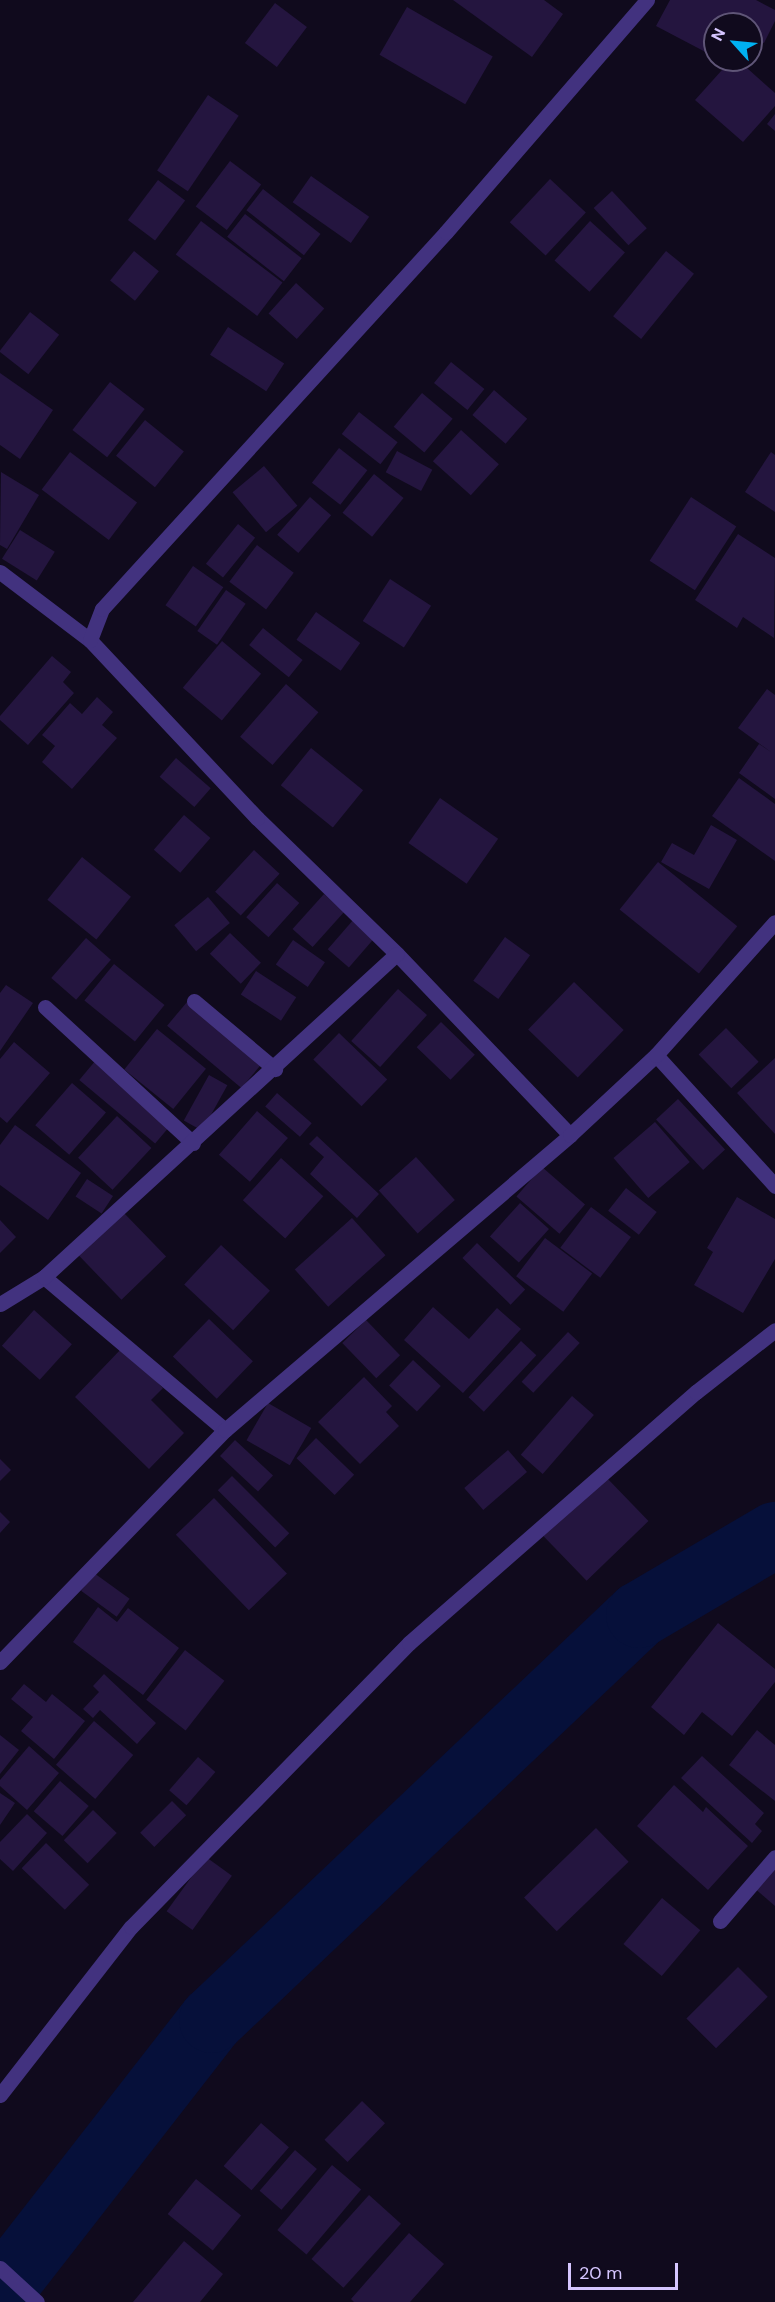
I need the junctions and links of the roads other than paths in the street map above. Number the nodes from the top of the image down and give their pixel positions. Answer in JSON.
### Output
{"nodes":[{"id":1,"x":647,"y":0,"type":"edge"},
{"id":2,"x":0,"y":572,"type":"edge"},
{"id":3,"x":90,"y":640,"type":"junction"},
{"id":4,"x":775,"y":922,"type":"edge"},
{"id":5,"x":397,"y":954,"type":"junction"},
{"id":6,"x":194,"y":1001,"type":"dead end"},
{"id":7,"x":45,"y":1007,"type":"dead end"},
{"id":8,"x":656,"y":1055,"type":"junction"},
{"id":9,"x":275,"y":1069,"type":"junction"},
{"id":10,"x":570,"y":1135,"type":"junction"},
{"id":11,"x":193,"y":1143,"type":"junction"},
{"id":12,"x":775,"y":1186,"type":"edge"},
{"id":13,"x":44,"y":1277,"type":"junction"},
{"id":14,"x":0,"y":1304,"type":"edge"},
{"id":15,"x":775,"y":1330,"type":"edge"},
{"id":16,"x":225,"y":1430,"type":"junction"},
{"id":17,"x":0,"y":1662,"type":"edge"},
{"id":18,"x":775,"y":1857,"type":"edge"},
{"id":19,"x":720,"y":1921,"type":"dead end"},
{"id":20,"x":0,"y":2095,"type":"edge"},
{"id":21,"x":0,"y":2268,"type":"edge"},
{"id":22,"x":37,"y":2302,"type":"edge"}],
"edges":[{"from":1,"to":3,"type":"street"},
{"from":2,"to":3,"type":"street"},
{"from":3,"to":5,"type":"street"},
{"from":4,"to":8,"type":"street"},
{"from":5,"to":9,"type":"street"},
{"from":5,"to":10,"type":"street"},
{"from":6,"to":9,"type":"street"},
{"from":7,"to":11,"type":"street"},
{"from":8,"to":10,"type":"street"},
{"from":8,"to":12,"type":"street"},
{"from":9,"to":11,"type":"street"},
{"from":10,"to":16,"type":"street"},
{"from":11,"to":13,"type":"street"},
{"from":13,"to":14,"type":"street"},
{"from":13,"to":16,"type":"street"},
{"from":15,"to":20,"type":"street"},
{"from":16,"to":17,"type":"street"},
{"from":18,"to":19,"type":"street"},
{"from":21,"to":22,"type":"street"}]}
